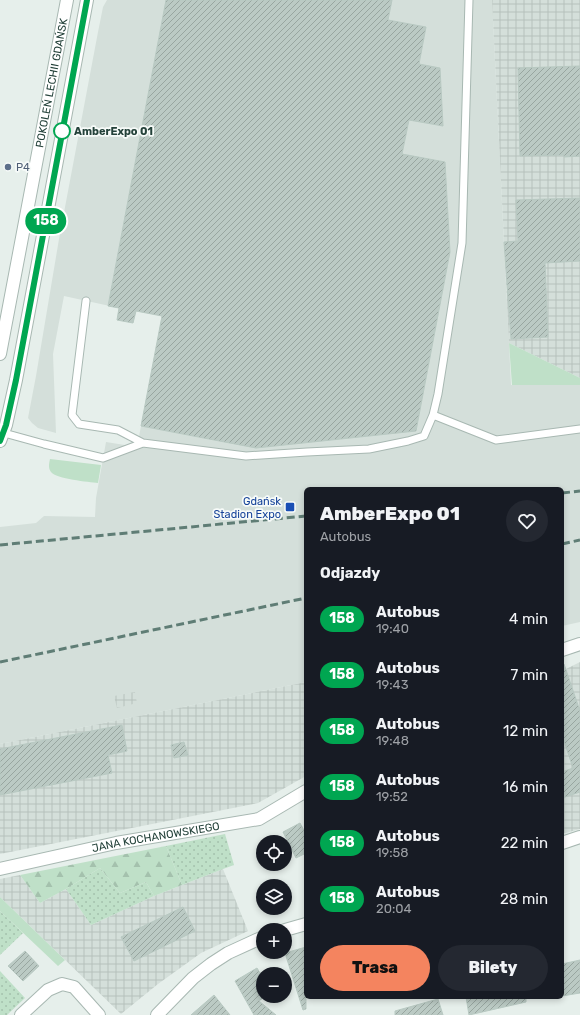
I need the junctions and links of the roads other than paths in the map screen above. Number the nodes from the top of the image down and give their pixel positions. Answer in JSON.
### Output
{"nodes":[{"id":1,"x":66,"y":0,"type":"edge"},
{"id":2,"x":87,"y":0,"type":"edge"},
{"id":3,"x":469,"y":0,"type":"edge"},
{"id":4,"x":54,"y":67,"type":"junction"},
{"id":5,"x":74,"y":70,"type":"junction"},
{"id":6,"x":86,"y":301,"type":"dead end"},
{"id":7,"x":0,"y":354,"type":"edge"},
{"id":8,"x":5,"y":406,"type":"edge"},
{"id":9,"x":433,"y":415,"type":"junction"},
{"id":10,"x":580,"y":429,"type":"edge"},
{"id":11,"x":2,"y":437,"type":"edge"},
{"id":12,"x":143,"y":443,"type":"junction"},
{"id":13,"x":580,"y":644,"type":"edge"},
{"id":14,"x":564,"y":649,"type":"edge"},
{"id":15,"x":304,"y":793,"type":"edge"},
{"id":16,"x":580,"y":837,"type":"edge"},
{"id":17,"x":564,"y":842,"type":"edge"},
{"id":18,"x":0,"y":869,"type":"edge"},
{"id":19,"x":304,"y":925,"type":"edge"},
{"id":20,"x":292,"y":928,"type":"edge"},
{"id":21,"x":256,"y":940,"type":"edge"},
{"id":22,"x":21,"y":1015,"type":"edge"},
{"id":23,"x":99,"y":1015,"type":"edge"},
{"id":24,"x":157,"y":1015,"type":"edge"}],
"edges":[{"from":1,"to":4,"type":"street","name":"POKOLEŃ LECHII GDAŃSK"},
{"from":2,"to":5,"type":"street","name":"POKOLEŃ LECHII GDAŃSK"},
{"from":3,"to":9,"type":"lane"},
{"from":4,"to":5,"type":"street"},
{"from":4,"to":7,"type":"street","name":"POKOLEŃ LECHII GDAŃSK"},
{"from":5,"to":8,"type":"street","name":"POKOLEŃ LECHII GDAŃSK"},
{"from":6,"to":12,"type":"lane"},
{"from":8,"to":11,"type":"street","name":"POKOLEŃ LECHII GDAŃSK"},
{"from":9,"to":10,"type":"lane"},
{"from":9,"to":12,"type":"lane"},
{"from":11,"to":12,"type":"lane"},
{"from":13,"to":14,"type":"street"},
{"from":15,"to":18,"type":"street","name":"JANA KOCHANOWSKIEGO"},
{"from":16,"to":17,"type":"street"},
{"from":19,"to":20,"type":"street"},
{"from":21,"to":24,"type":"street"},
{"from":22,"to":23,"type":"street"}]}
